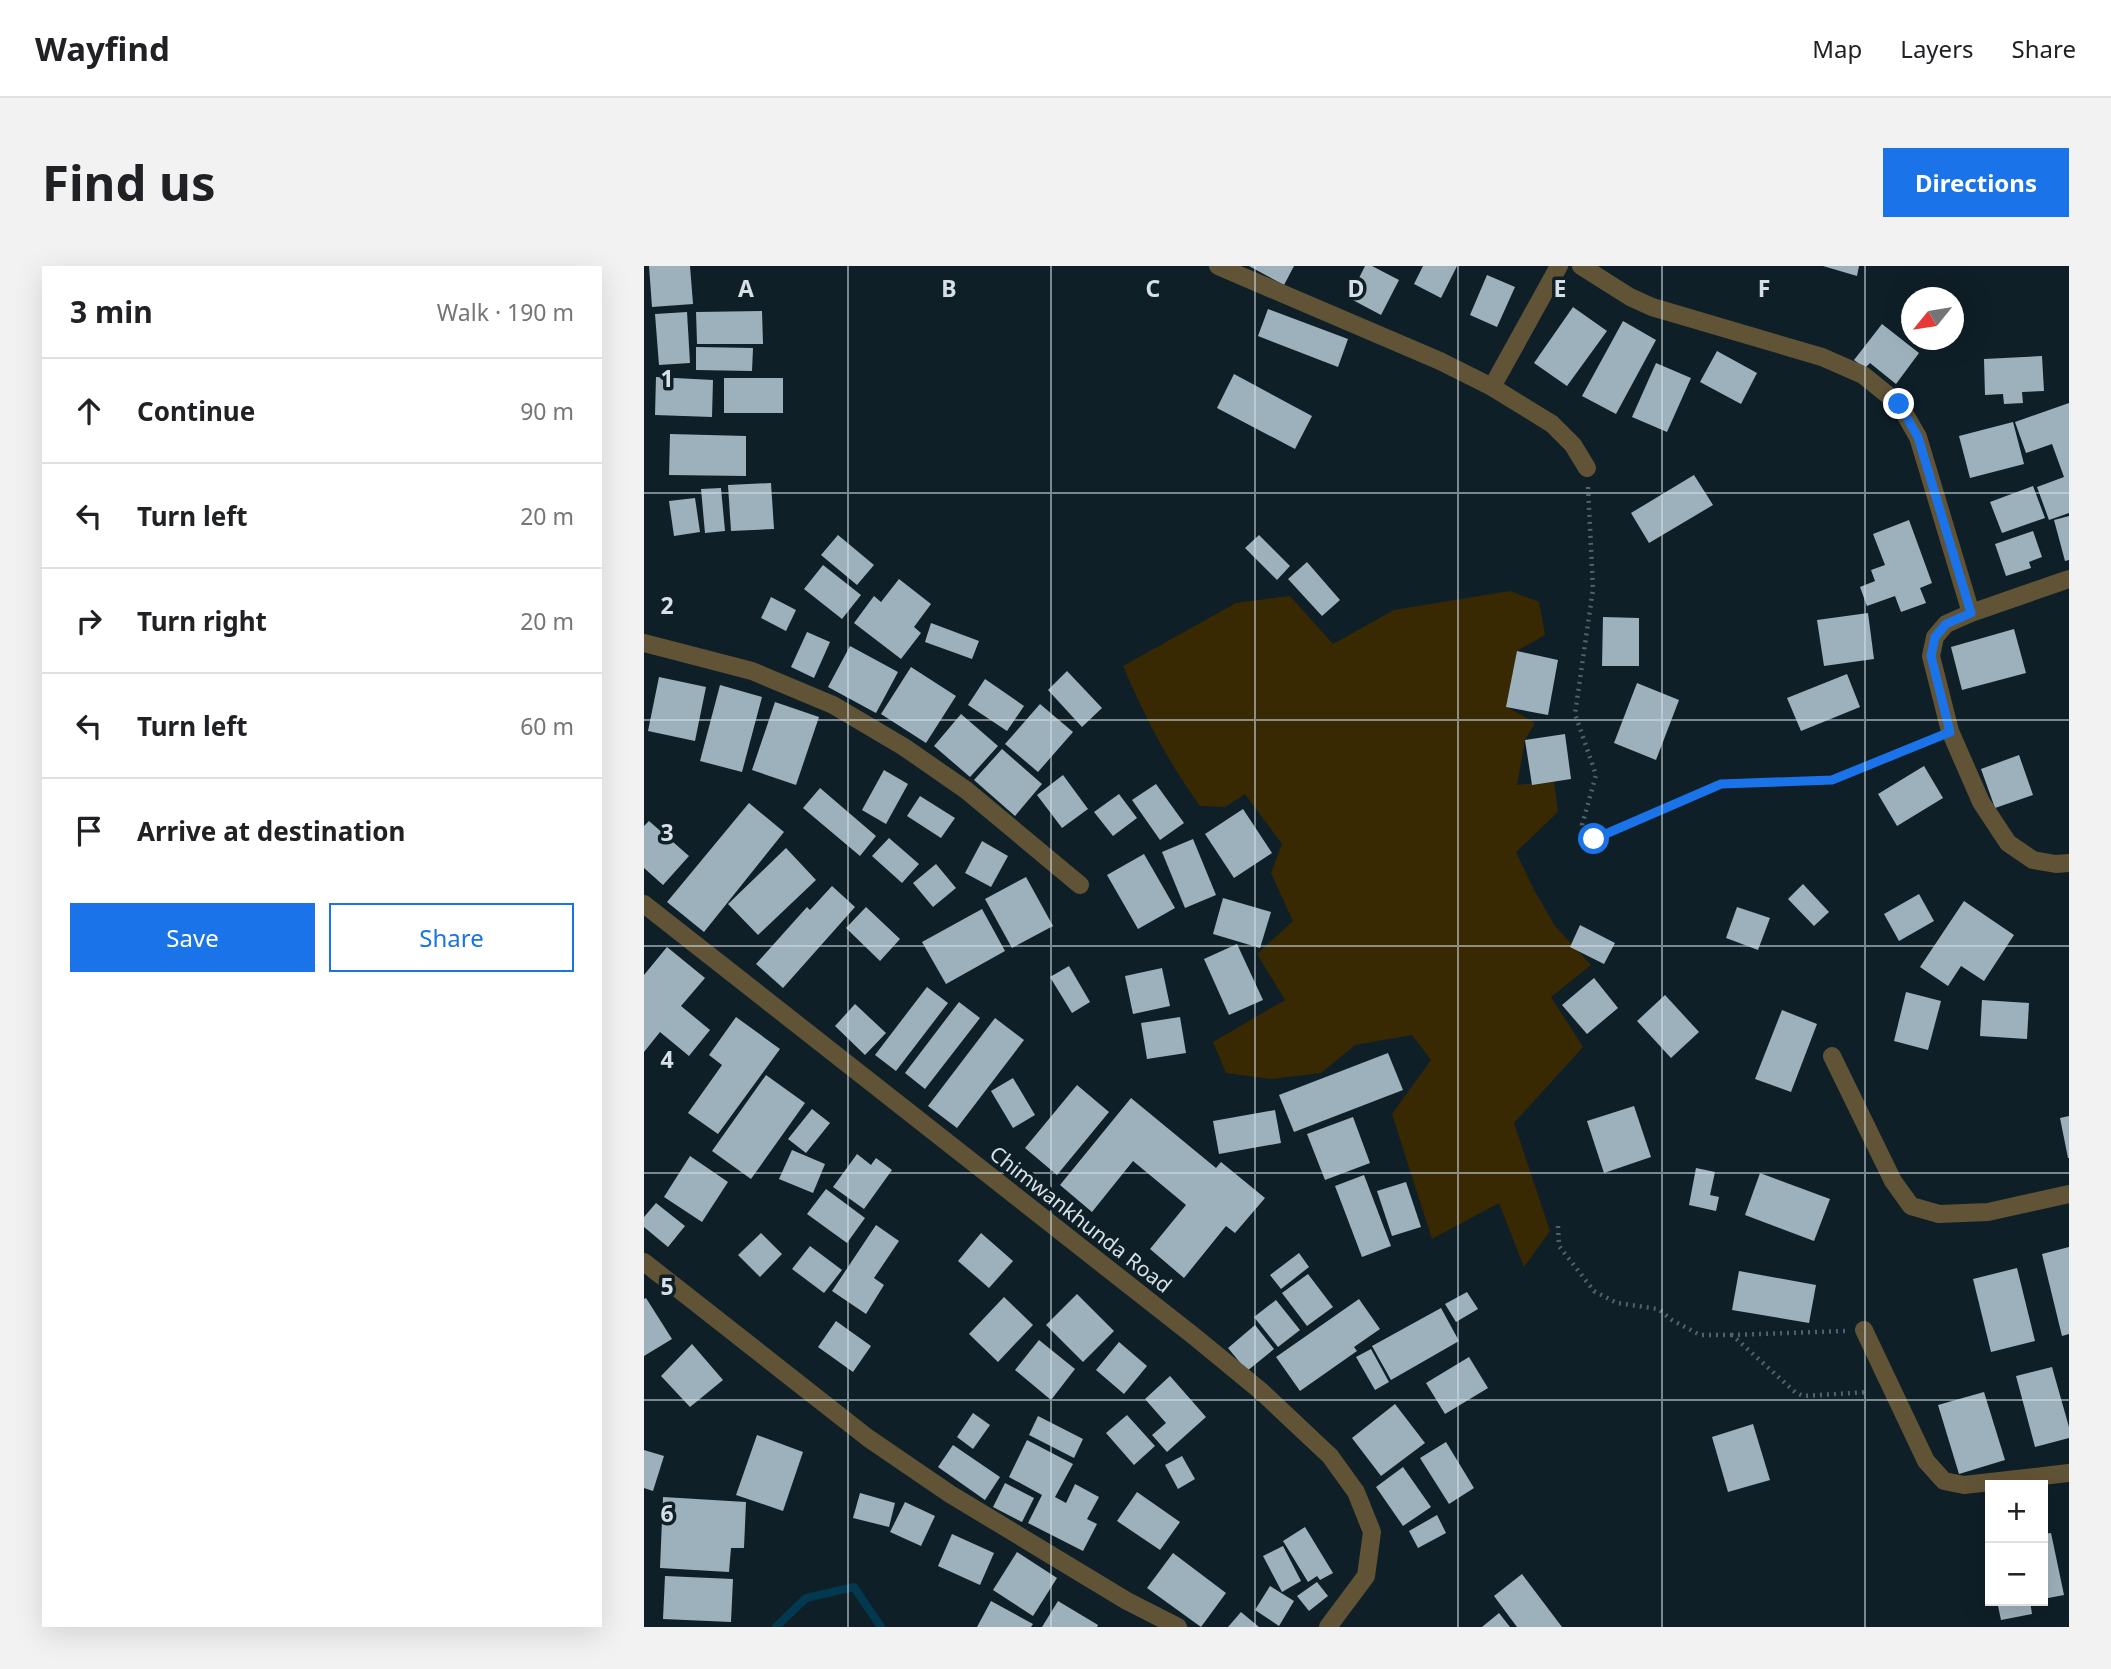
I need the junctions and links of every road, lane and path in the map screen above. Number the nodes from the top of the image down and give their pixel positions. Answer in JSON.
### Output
{"nodes":[{"id":1,"x":1218,"y":266,"type":"edge"},
{"id":2,"x":1559,"y":266,"type":"edge"},
{"id":3,"x":1581,"y":266,"type":"edge"},
{"id":4,"x":1492,"y":387,"type":"junction"},
{"id":5,"x":1587,"y":468,"type":"joint"},
{"id":6,"x":2069,"y":579,"type":"edge"},
{"id":7,"x":1971,"y":613,"type":"junction"},
{"id":8,"x":644,"y":643,"type":"edge"},
{"id":9,"x":1950,"y":732,"type":"junction"},
{"id":10,"x":2069,"y":863,"type":"edge"},
{"id":11,"x":1080,"y":884,"type":"dead end"},
{"id":12,"x":644,"y":904,"type":"edge"},
{"id":13,"x":1832,"y":1056,"type":"dead end"},
{"id":14,"x":2069,"y":1194,"type":"edge"},
{"id":15,"x":1558,"y":1226,"type":"dead end"},
{"id":16,"x":644,"y":1262,"type":"edge"},
{"id":17,"x":1864,"y":1330,"type":"joint"},
{"id":18,"x":1732,"y":1335,"type":"junction"},
{"id":19,"x":1894,"y":1391,"type":"junction"},
{"id":20,"x":2069,"y":1473,"type":"edge"},
{"id":21,"x":1178,"y":1627,"type":"edge"},
{"id":22,"x":1328,"y":1627,"type":"edge"}],
"edges":[{"from":1,"to":4,"type":"street"},
{"from":2,"to":4,"type":"street"},
{"from":3,"to":7,"type":"street"},
{"from":4,"to":5,"type":"street"},
{"from":5,"to":9,"type":"path"},
{"from":6,"to":7,"type":"street"},
{"from":7,"to":9,"type":"street"},
{"from":8,"to":11,"type":"street"},
{"from":9,"to":10,"type":"street"},
{"from":12,"to":22,"type":"street","name":"Chimwankhunda Road"},
{"from":13,"to":14,"type":"street"},
{"from":15,"to":18,"type":"path"},
{"from":16,"to":21,"type":"street"},
{"from":17,"to":18,"type":"path"},
{"from":17,"to":19,"type":"street"},
{"from":18,"to":19,"type":"path"},
{"from":19,"to":20,"type":"street"}]}
